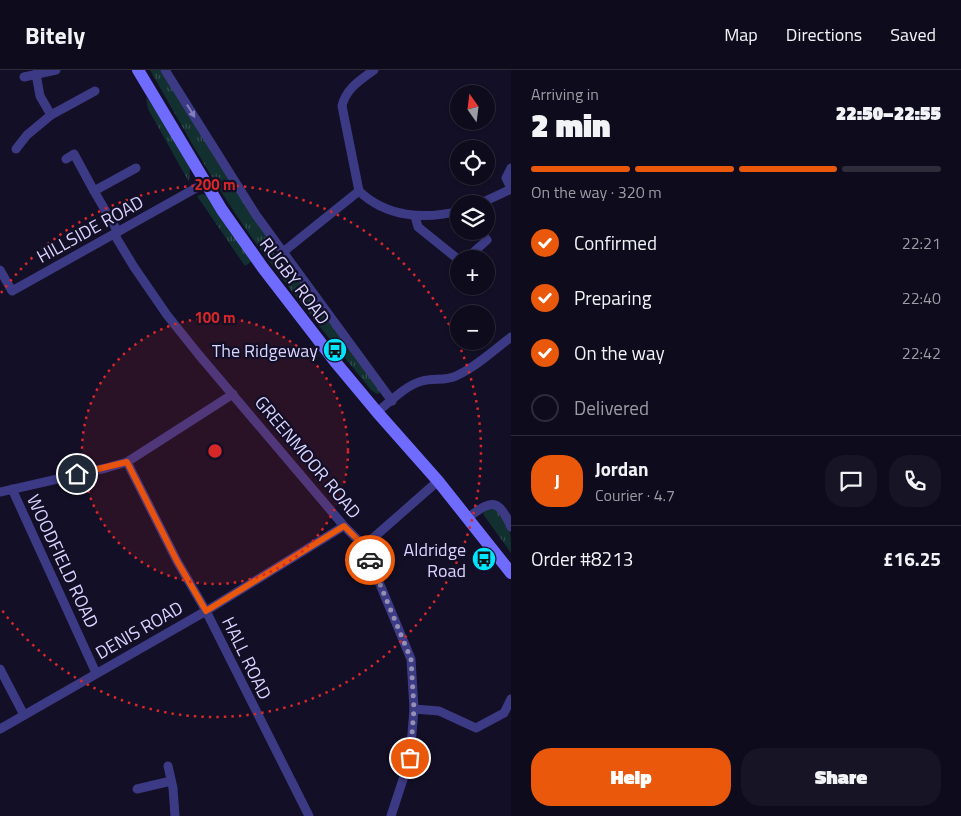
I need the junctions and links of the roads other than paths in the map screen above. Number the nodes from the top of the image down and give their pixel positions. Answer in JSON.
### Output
{"nodes":[{"id":1,"x":56,"y":70,"type":"edge"},
{"id":2,"x":138,"y":70,"type":"edge"},
{"id":3,"x":165,"y":70,"type":"edge"},
{"id":4,"x":374,"y":70,"type":"edge"},
{"id":5,"x":36,"y":74,"type":"junction"},
{"id":6,"x":24,"y":77,"type":"dead end"},
{"id":7,"x":95,"y":91,"type":"dead end"},
{"id":8,"x":51,"y":115,"type":"junction"},
{"id":9,"x":16,"y":149,"type":"dead end"},
{"id":10,"x":66,"y":159,"type":"dead end"},
{"id":11,"x":136,"y":168,"type":"dead end"},
{"id":12,"x":511,"y":168,"type":"edge"},
{"id":13,"x":205,"y":183,"type":"junction"},
{"id":14,"x":511,"y":188,"type":"edge"},
{"id":15,"x":94,"y":191,"type":"junction"},
{"id":16,"x":359,"y":191,"type":"junction"},
{"id":17,"x":495,"y":196,"type":"edge"},
{"id":18,"x":450,"y":214,"type":"edge"},
{"id":19,"x":415,"y":216,"type":"junction"},
{"id":20,"x":116,"y":233,"type":"junction"},
{"id":21,"x":486,"y":240,"type":"edge"},
{"id":22,"x":475,"y":250,"type":"edge"},
{"id":23,"x":283,"y":252,"type":"junction"},
{"id":24,"x":450,"y":253,"type":"edge"},
{"id":25,"x":0,"y":270,"type":"edge"},
{"id":26,"x":511,"y":337,"type":"edge"},
{"id":27,"x":233,"y":394,"type":"junction"},
{"id":28,"x":392,"y":401,"type":"junction"},
{"id":29,"x":377,"y":412,"type":"junction"},
{"id":30,"x":127,"y":462,"type":"junction"},
{"id":31,"x":438,"y":481,"type":"junction"},
{"id":32,"x":12,"y":489,"type":"junction"},
{"id":33,"x":0,"y":492,"type":"edge"},
{"id":34,"x":469,"y":517,"type":"junction"},
{"id":35,"x":344,"y":526,"type":"junction"},
{"id":36,"x":511,"y":527,"type":"edge"},
{"id":37,"x":364,"y":546,"type":"junction"},
{"id":38,"x":511,"y":573,"type":"edge"},
{"id":39,"x":206,"y":611,"type":"junction"},
{"id":40,"x":0,"y":669,"type":"edge"},
{"id":41,"x":96,"y":673,"type":"junction"},
{"id":42,"x":511,"y":699,"type":"edge"},
{"id":43,"x":414,"y":709,"type":"junction"},
{"id":44,"x":24,"y":715,"type":"junction"},
{"id":45,"x":0,"y":729,"type":"edge"},
{"id":46,"x":168,"y":766,"type":"dead end"},
{"id":47,"x":171,"y":781,"type":"junction"},
{"id":48,"x":137,"y":789,"type":"dead end"},
{"id":49,"x":175,"y":816,"type":"edge"},
{"id":50,"x":309,"y":816,"type":"edge"},
{"id":51,"x":391,"y":816,"type":"edge"}],
"edges":[{"from":1,"to":5,"type":"street"},
{"from":2,"to":13,"type":"main road","name":"RUGBY ROAD"},
{"from":3,"to":23,"type":"street","one_way":true},
{"from":4,"to":16,"type":"street"},
{"from":5,"to":6,"type":"street"},
{"from":5,"to":8,"type":"street"},
{"from":7,"to":8,"type":"street"},
{"from":8,"to":9,"type":"street"},
{"from":10,"to":15,"type":"street","name":"GREENMOOR ROAD"},
{"from":11,"to":15,"type":"street"},
{"from":12,"to":14,"type":"street"},
{"from":13,"to":20,"type":"street","name":"HILLSIDE ROAD"},
{"from":13,"to":29,"type":"main road","name":"RUGBY ROAD"},
{"from":14,"to":17,"type":"street"},
{"from":15,"to":20,"type":"street","name":"GREENMOOR ROAD"},
{"from":16,"to":19,"type":"street"},
{"from":16,"to":23,"type":"street"},
{"from":18,"to":19,"type":"street"},
{"from":19,"to":24,"type":"street"},
{"from":20,"to":25,"type":"street","name":"HILLSIDE ROAD"},
{"from":20,"to":27,"type":"street","name":"GREENMOOR ROAD"},
{"from":21,"to":22,"type":"street"},
{"from":23,"to":28,"type":"street"},
{"from":26,"to":28,"type":"street"},
{"from":27,"to":30,"type":"street"},
{"from":27,"to":35,"type":"street","name":"GREENMOOR ROAD"},
{"from":28,"to":29,"type":"street"},
{"from":29,"to":31,"type":"main road","name":"RUGBY ROAD"},
{"from":30,"to":32,"type":"street"},
{"from":30,"to":39,"type":"street","name":"HALL ROAD"},
{"from":31,"to":34,"type":"main road","name":"RUGBY ROAD"},
{"from":31,"to":37,"type":"street"},
{"from":32,"to":33,"type":"street"},
{"from":32,"to":41,"type":"street","name":"WOODFIELD ROAD"},
{"from":34,"to":36,"type":"street"},
{"from":34,"to":38,"type":"main road","name":"RUGBY ROAD"},
{"from":35,"to":37,"type":"street","name":"GREENMOOR ROAD"},
{"from":35,"to":39,"type":"street","name":"DENIS ROAD"},
{"from":37,"to":43,"type":"street","name":"GREENMOOR ROAD"},
{"from":39,"to":41,"type":"street","name":"DENIS ROAD"},
{"from":39,"to":50,"type":"street","name":"HALL ROAD"},
{"from":40,"to":44,"type":"street"},
{"from":41,"to":44,"type":"street","name":"DENIS ROAD"},
{"from":42,"to":43,"type":"street"},
{"from":43,"to":51,"type":"street","name":"GREENMOOR ROAD"},
{"from":44,"to":45,"type":"street","name":"DENIS ROAD"},
{"from":46,"to":47,"type":"street"},
{"from":47,"to":48,"type":"street"},
{"from":47,"to":49,"type":"street"}]}
